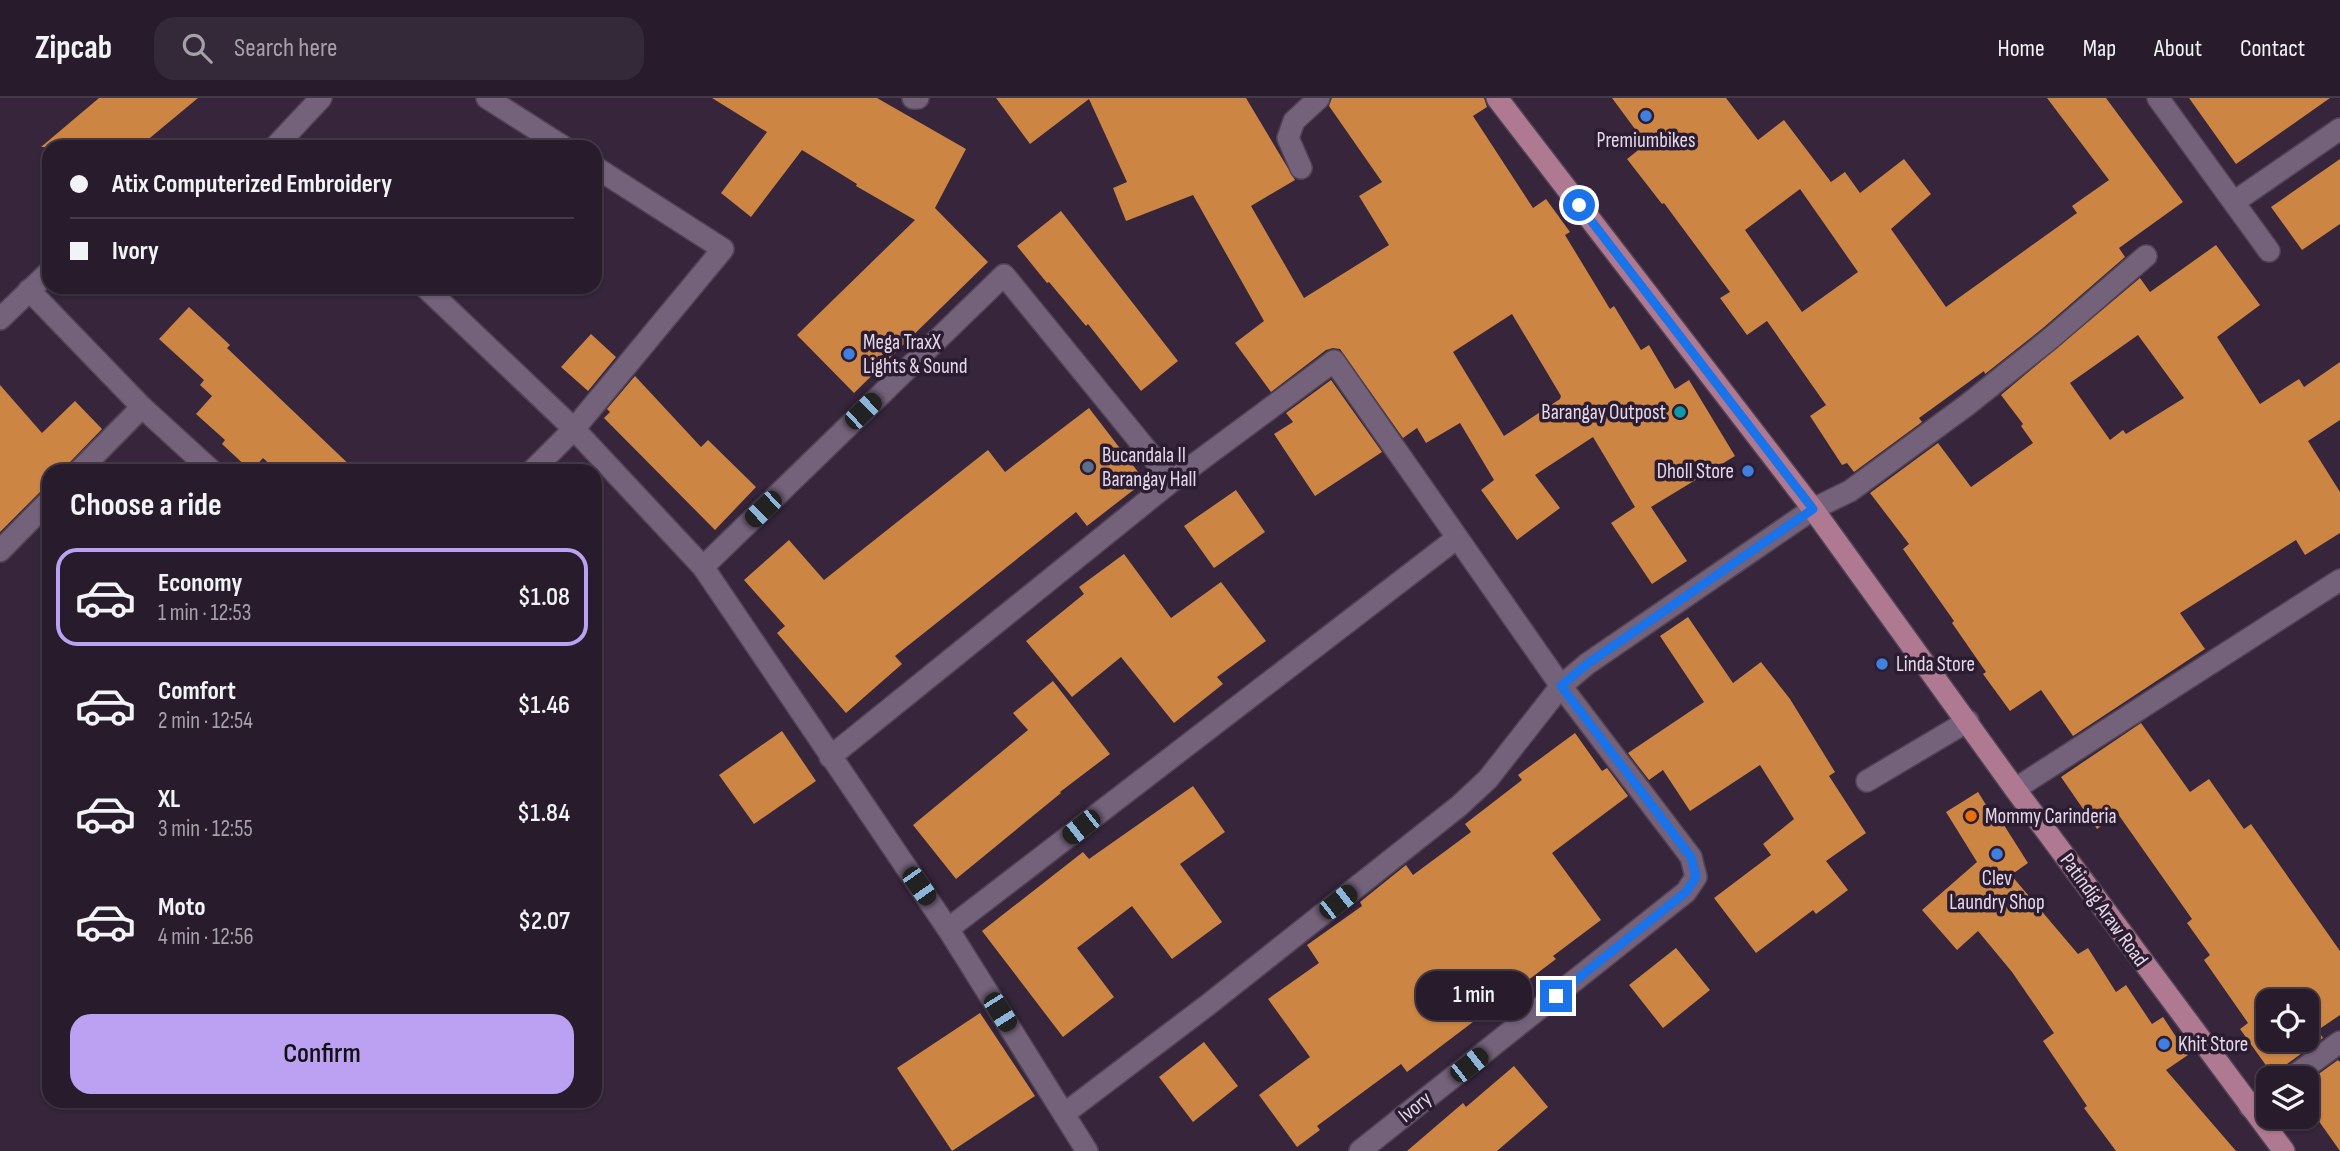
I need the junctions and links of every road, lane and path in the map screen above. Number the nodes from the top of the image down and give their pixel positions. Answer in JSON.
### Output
{"nodes":[{"id":1,"x":321,"y":98,"type":"edge"},
{"id":2,"x":487,"y":98,"type":"edge"},
{"id":3,"x":1319,"y":98,"type":"edge"},
{"id":4,"x":1497,"y":98,"type":"edge"},
{"id":5,"x":2158,"y":98,"type":"edge"},
{"id":6,"x":2340,"y":129,"type":"edge"},
{"id":7,"x":283,"y":140,"type":"edge"},
{"id":8,"x":553,"y":140,"type":"edge"},
{"id":9,"x":1301,"y":168,"type":"dead end"},
{"id":10,"x":602,"y":171,"type":"edge"},
{"id":11,"x":2234,"y":202,"type":"junction"},
{"id":12,"x":2269,"y":251,"type":"dead end"},
{"id":13,"x":2146,"y":256,"type":"dead end"},
{"id":14,"x":42,"y":278,"type":"edge"},
{"id":15,"x":29,"y":289,"type":"junction"},
{"id":16,"x":432,"y":294,"type":"edge"},
{"id":17,"x":0,"y":319,"type":"edge"},
{"id":18,"x":142,"y":407,"type":"junction"},
{"id":19,"x":574,"y":429,"type":"junction"},
{"id":20,"x":86,"y":464,"type":"edge"},
{"id":21,"x":204,"y":464,"type":"edge"},
{"id":22,"x":539,"y":464,"type":"edge"},
{"id":23,"x":1172,"y":481,"type":"junction"},
{"id":24,"x":42,"y":508,"type":"edge"},
{"id":25,"x":1813,"y":509,"type":"junction"},
{"id":26,"x":1457,"y":538,"type":"junction"},
{"id":27,"x":0,"y":551,"type":"edge"},
{"id":28,"x":702,"y":567,"type":"junction"},
{"id":29,"x":2340,"y":580,"type":"edge"},
{"id":30,"x":1561,"y":686,"type":"junction"},
{"id":31,"x":1968,"y":721,"type":"junction"},
{"id":32,"x":830,"y":757,"type":"junction"},
{"id":33,"x":1867,"y":781,"type":"dead end"},
{"id":34,"x":2015,"y":789,"type":"junction"},
{"id":35,"x":948,"y":929,"type":"junction"},
{"id":36,"x":2340,"y":1042,"type":"edge"},
{"id":37,"x":2307,"y":1066,"type":"edge"},
{"id":38,"x":2256,"y":1103,"type":"edge"},
{"id":39,"x":2250,"y":1107,"type":"junction"},
{"id":40,"x":1064,"y":1114,"type":"junction"},
{"id":41,"x":1087,"y":1151,"type":"edge"},
{"id":42,"x":1360,"y":1151,"type":"edge"},
{"id":43,"x":2284,"y":1151,"type":"edge"}],
"edges":[{"from":1,"to":7,"type":"street"},
{"from":2,"to":8,"type":"street"},
{"from":3,"to":9,"type":"street"},
{"from":4,"to":25,"type":"main road","name":"Patindig Araw Road"},
{"from":5,"to":11,"type":"street"},
{"from":6,"to":11,"type":"street"},
{"from":10,"to":19,"type":"street"},
{"from":11,"to":12,"type":"street"},
{"from":13,"to":25,"type":"street"},
{"from":14,"to":15,"type":"street"},
{"from":15,"to":17,"type":"street"},
{"from":15,"to":18,"type":"street"},
{"from":16,"to":19,"type":"street"},
{"from":18,"to":20,"type":"street"},
{"from":18,"to":21,"type":"street"},
{"from":19,"to":22,"type":"street"},
{"from":19,"to":28,"type":"street"},
{"from":23,"to":26,"type":"street"},
{"from":23,"to":28,"type":"street"},
{"from":23,"to":32,"type":"street"},
{"from":24,"to":27,"type":"street"},
{"from":25,"to":30,"type":"street"},
{"from":25,"to":31,"type":"main road","name":"Patindig Araw Road"},
{"from":26,"to":30,"type":"street"},
{"from":26,"to":35,"type":"street"},
{"from":28,"to":32,"type":"street"},
{"from":29,"to":34,"type":"street"},
{"from":30,"to":40,"type":"street"},
{"from":30,"to":42,"type":"street","name":"Ivory"},
{"from":31,"to":33,"type":"street"},
{"from":31,"to":34,"type":"main road","name":"Patindig Araw Road"},
{"from":32,"to":35,"type":"street"},
{"from":34,"to":39,"type":"main road","name":"Patindig Araw Road"},
{"from":35,"to":40,"type":"street"},
{"from":36,"to":37,"type":"street"},
{"from":38,"to":39,"type":"street"},
{"from":39,"to":43,"type":"main road","name":"Patindig Araw Road"},
{"from":40,"to":41,"type":"street"}]}
